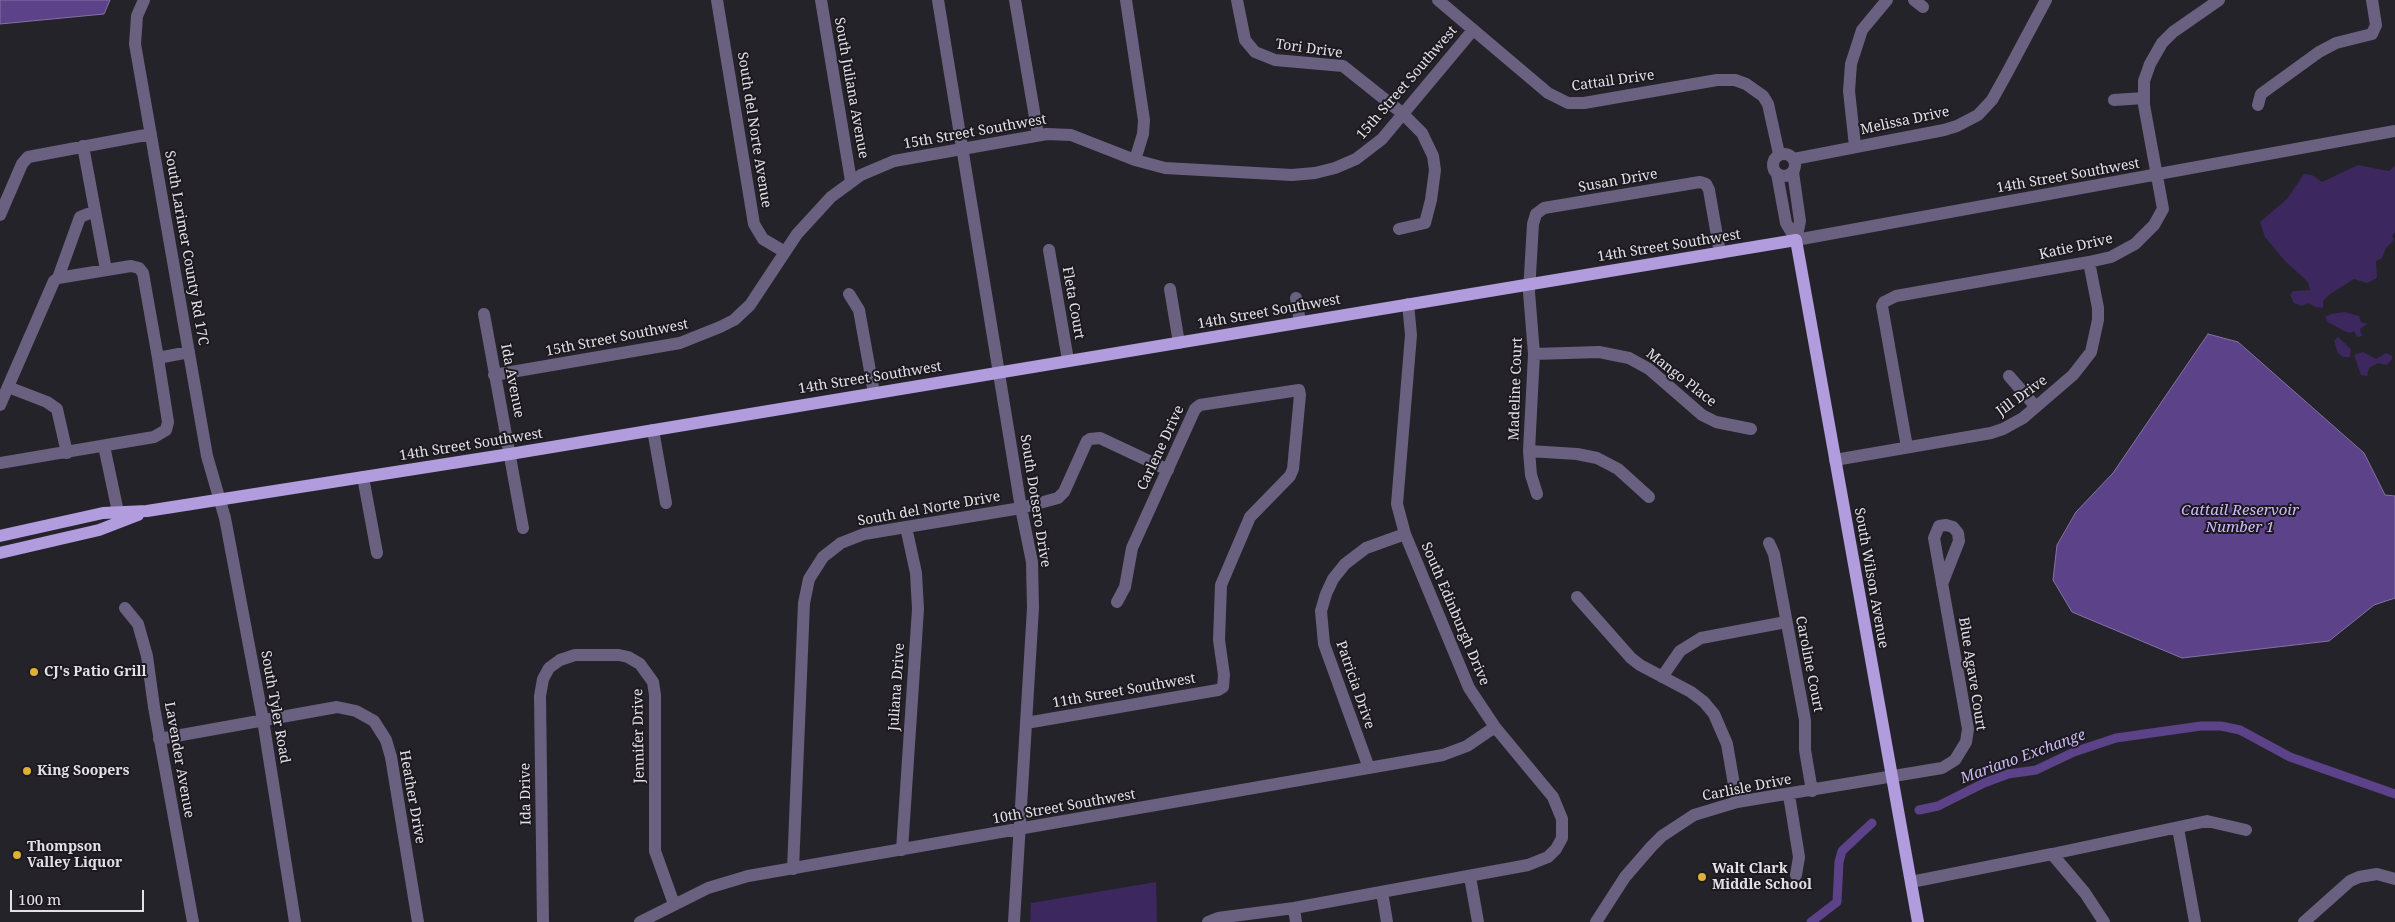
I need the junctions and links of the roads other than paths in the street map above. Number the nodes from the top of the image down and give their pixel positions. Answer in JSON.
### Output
{"nodes":[{"id":1,"x":717,"y":0,"type":"edge"},
{"id":2,"x":821,"y":0,"type":"edge"},
{"id":3,"x":938,"y":0,"type":"edge"},
{"id":4,"x":1015,"y":0,"type":"edge"},
{"id":5,"x":1126,"y":0,"type":"edge"},
{"id":6,"x":1237,"y":0,"type":"edge"},
{"id":7,"x":1438,"y":0,"type":"edge"},
{"id":8,"x":1887,"y":0,"type":"edge"},
{"id":9,"x":2046,"y":0,"type":"edge"},
{"id":10,"x":2218,"y":0,"type":"edge"},
{"id":11,"x":2372,"y":0,"type":"edge"},
{"id":12,"x":144,"y":1,"type":"edge"},
{"id":13,"x":1473,"y":30,"type":"junction"},
{"id":14,"x":2144,"y":98,"type":"junction"},
{"id":15,"x":2114,"y":100,"type":"dead end"},
{"id":16,"x":2258,"y":104,"type":"dead end"},
{"id":17,"x":1402,"y":113,"type":"junction"},
{"id":18,"x":2395,"y":131,"type":"edge"},
{"id":19,"x":151,"y":134,"type":"junction"},
{"id":20,"x":1038,"y":135,"type":"junction"},
{"id":21,"x":83,"y":146,"type":"junction"},
{"id":22,"x":1855,"y":146,"type":"junction"},
{"id":23,"x":962,"y":148,"type":"junction"},
{"id":24,"x":1779,"y":154,"type":"junction"},
{"id":25,"x":1135,"y":160,"type":"junction"},
{"id":26,"x":1794,"y":165,"type":"junction"},
{"id":27,"x":1777,"y":174,"type":"junction"},
{"id":28,"x":2157,"y":176,"type":"junction"},
{"id":29,"x":851,"y":181,"type":"junction"},
{"id":30,"x":95,"y":210,"type":"junction"},
{"id":31,"x":0,"y":214,"type":"edge"},
{"id":32,"x":1399,"y":229,"type":"dead end"},
{"id":33,"x":1796,"y":240,"type":"junction"},
{"id":34,"x":1049,"y":250,"type":"dead end"},
{"id":35,"x":784,"y":252,"type":"junction"},
{"id":36,"x":1720,"y":253,"type":"junction"},
{"id":37,"x":2089,"y":262,"type":"junction"},
{"id":38,"x":106,"y":270,"type":"junction"},
{"id":39,"x":58,"y":278,"type":"junction"},
{"id":40,"x":1529,"y":284,"type":"junction"},
{"id":41,"x":1170,"y":289,"type":"dead end"},
{"id":42,"x":849,"y":294,"type":"dead end"},
{"id":43,"x":1296,"y":298,"type":"dead end"},
{"id":44,"x":1408,"y":304,"type":"junction"},
{"id":45,"x":484,"y":314,"type":"dead end"},
{"id":46,"x":1300,"y":322,"type":"junction"},
{"id":47,"x":1180,"y":342,"type":"junction"},
{"id":48,"x":189,"y":352,"type":"junction"},
{"id":49,"x":1534,"y":354,"type":"junction"},
{"id":50,"x":158,"y":358,"type":"junction"},
{"id":51,"x":1068,"y":360,"type":"junction"},
{"id":52,"x":999,"y":372,"type":"junction"},
{"id":53,"x":494,"y":375,"type":"junction"},
{"id":54,"x":2009,"y":376,"type":"dead end"},
{"id":55,"x":8,"y":387,"type":"junction"},
{"id":56,"x":874,"y":393,"type":"junction"},
{"id":57,"x":0,"y":405,"type":"edge"},
{"id":58,"x":2036,"y":407,"type":"junction"},
{"id":59,"x":1751,"y":429,"type":"dead end"},
{"id":60,"x":653,"y":430,"type":"junction"},
{"id":61,"x":104,"y":446,"type":"junction"},
{"id":62,"x":1907,"y":447,"type":"junction"},
{"id":63,"x":1529,"y":452,"type":"junction"},
{"id":64,"x":66,"y":453,"type":"junction"},
{"id":65,"x":510,"y":454,"type":"junction"},
{"id":66,"x":1835,"y":460,"type":"junction"},
{"id":67,"x":0,"y":463,"type":"edge"},
{"id":68,"x":1168,"y":470,"type":"junction"},
{"id":69,"x":364,"y":477,"type":"junction"},
{"id":70,"x":1537,"y":494,"type":"dead end"},
{"id":71,"x":1649,"y":497,"type":"dead end"},
{"id":72,"x":219,"y":499,"type":"junction"},
{"id":73,"x":666,"y":504,"type":"dead end"},
{"id":74,"x":1021,"y":508,"type":"junction"},
{"id":75,"x":118,"y":512,"type":"junction"},
{"id":76,"x":147,"y":512,"type":"junction"},
{"id":77,"x":906,"y":527,"type":"junction"},
{"id":78,"x":523,"y":528,"type":"dead end"},
{"id":79,"x":1405,"y":534,"type":"junction"},
{"id":80,"x":0,"y":536,"type":"edge"},
{"id":81,"x":1769,"y":543,"type":"dead end"},
{"id":82,"x":0,"y":553,"type":"edge"},
{"id":83,"x":377,"y":553,"type":"dead end"},
{"id":84,"x":1942,"y":584,"type":"dead end"},
{"id":85,"x":1578,"y":597,"type":"dead end"},
{"id":86,"x":1117,"y":602,"type":"dead end"},
{"id":87,"x":125,"y":608,"type":"dead end"},
{"id":88,"x":1786,"y":622,"type":"junction"},
{"id":89,"x":549,"y":668,"type":"joint"},
{"id":90,"x":1662,"y":677,"type":"junction"},
{"id":91,"x":1225,"y":685,"type":"joint"},
{"id":92,"x":262,"y":720,"type":"junction"},
{"id":93,"x":1026,"y":723,"type":"junction"},
{"id":94,"x":1494,"y":728,"type":"junction"},
{"id":95,"x":159,"y":739,"type":"junction"},
{"id":96,"x":1369,"y":768,"type":"junction"},
{"id":97,"x":1892,"y":776,"type":"junction"},
{"id":98,"x":1812,"y":791,"type":"junction"},
{"id":99,"x":1789,"y":795,"type":"junction"},
{"id":100,"x":1737,"y":802,"type":"junction"},
{"id":101,"x":2178,"y":828,"type":"junction"},
{"id":102,"x":1020,"y":830,"type":"junction"},
{"id":103,"x":2246,"y":830,"type":"dead end"},
{"id":104,"x":902,"y":850,"type":"junction"},
{"id":105,"x":2053,"y":855,"type":"junction"},
{"id":106,"x":793,"y":869,"type":"junction"},
{"id":107,"x":1796,"y":875,"type":"dead end"},
{"id":108,"x":1470,"y":877,"type":"junction"},
{"id":109,"x":2395,"y":879,"type":"edge"},
{"id":110,"x":1911,"y":882,"type":"junction"},
{"id":111,"x":1382,"y":892,"type":"junction"},
{"id":112,"x":674,"y":904,"type":"junction"},
{"id":113,"x":1294,"y":908,"type":"junction"},
{"id":114,"x":193,"y":922,"type":"edge"},
{"id":115,"x":295,"y":922,"type":"edge"},
{"id":116,"x":418,"y":922,"type":"edge"},
{"id":117,"x":543,"y":922,"type":"edge"},
{"id":118,"x":640,"y":922,"type":"edge"},
{"id":119,"x":1014,"y":922,"type":"edge"},
{"id":120,"x":1208,"y":922,"type":"edge"},
{"id":121,"x":1296,"y":922,"type":"edge"},
{"id":122,"x":1387,"y":922,"type":"edge"},
{"id":123,"x":1478,"y":922,"type":"edge"},
{"id":124,"x":1596,"y":922,"type":"edge"},
{"id":125,"x":1918,"y":922,"type":"edge"},
{"id":126,"x":2104,"y":922,"type":"edge"},
{"id":127,"x":2195,"y":922,"type":"edge"},
{"id":128,"x":2304,"y":922,"type":"edge"}],
"edges":[{"from":1,"to":35,"type":"street","name":"South del Norte Avenue"},
{"from":2,"to":29,"type":"street","name":"South Juliana Avenue"},
{"from":3,"to":23,"type":"street","name":"South Dotsero Drive"},
{"from":4,"to":20,"type":"street"},
{"from":5,"to":25,"type":"street"},
{"from":6,"to":17,"type":"street","name":"Tori Drive"},
{"from":7,"to":13,"type":"street","name":"Cattail Drive"},
{"from":8,"to":22,"type":"street"},
{"from":9,"to":22,"type":"street","name":"Melissa Drive"},
{"from":10,"to":14,"type":"street","name":"Katie Drive"},
{"from":11,"to":16,"type":"street"},
{"from":12,"to":19,"type":"street","name":"South Larimer County Rd 17C"},
{"from":13,"to":17,"type":"street","name":"15th Street Southwest"},
{"from":13,"to":24,"type":"street","name":"Cattail Drive"},
{"from":14,"to":15,"type":"street"},
{"from":14,"to":28,"type":"street","name":"Katie Drive"},
{"from":17,"to":25,"type":"street","name":"15th Street Southwest"},
{"from":17,"to":32,"type":"street","name":"Tori Drive"},
{"from":18,"to":28,"type":"street","name":"14th Street Southwest"},
{"from":19,"to":21,"type":"street"},
{"from":19,"to":48,"type":"street","name":"South Larimer County Rd 17C"},
{"from":20,"to":23,"type":"street","name":"15th Street Southwest"},
{"from":20,"to":25,"type":"street","name":"15th Street Southwest"},
{"from":21,"to":30,"type":"street"},
{"from":21,"to":31,"type":"street"},
{"from":22,"to":26,"type":"street","name":"Melissa Drive"},
{"from":23,"to":29,"type":"street","name":"15th Street Southwest"},
{"from":23,"to":52,"type":"street","name":"South Dotsero Drive"},
{"from":24,"to":26,"type":"street"},
{"from":24,"to":27,"type":"street"},
{"from":26,"to":27,"type":"street"},
{"from":26,"to":33,"type":"street","name":"South Wilson Avenue"},
{"from":27,"to":33,"type":"street","name":"South Wilson Avenue"},
{"from":28,"to":33,"type":"street","name":"14th Street Southwest"},
{"from":28,"to":37,"type":"street","name":"Katie Drive"},
{"from":29,"to":35,"type":"street","name":"15th Street Southwest"},
{"from":30,"to":38,"type":"street"},
{"from":30,"to":39,"type":"street"},
{"from":33,"to":36,"type":"main road","name":"14th Street Southwest"},
{"from":33,"to":66,"type":"main road","name":"South Wilson Avenue"},
{"from":34,"to":51,"type":"street","name":"Fleta Court"},
{"from":35,"to":53,"type":"street","name":"15th Street Southwest"},
{"from":36,"to":40,"type":"main road","name":"14th Street Southwest"},
{"from":36,"to":40,"type":"street","name":"Susan Drive"},
{"from":37,"to":58,"type":"street","name":"Jill Drive"},
{"from":37,"to":62,"type":"street","name":"Katie Drive"},
{"from":38,"to":39,"type":"street"},
{"from":38,"to":50,"type":"street"},
{"from":39,"to":55,"type":"street"},
{"from":40,"to":44,"type":"main road","name":"14th Street Southwest"},
{"from":40,"to":49,"type":"street","name":"Madeline Court"},
{"from":41,"to":47,"type":"street"},
{"from":42,"to":56,"type":"street"},
{"from":43,"to":46,"type":"street"},
{"from":44,"to":46,"type":"main road","name":"14th Street Southwest"},
{"from":44,"to":79,"type":"street","name":"South Edinburgh Drive"},
{"from":45,"to":53,"type":"street","name":"Ida Avenue"},
{"from":46,"to":47,"type":"main road","name":"14th Street Southwest"},
{"from":47,"to":51,"type":"main road","name":"14th Street Southwest"},
{"from":48,"to":50,"type":"street"},
{"from":48,"to":72,"type":"street","name":"South Larimer County Rd 17C"},
{"from":49,"to":59,"type":"street","name":"Mango Place"},
{"from":49,"to":63,"type":"street","name":"Madeline Court"},
{"from":50,"to":61,"type":"street"},
{"from":51,"to":52,"type":"main road","name":"14th Street Southwest"},
{"from":52,"to":56,"type":"main road","name":"14th Street Southwest"},
{"from":52,"to":74,"type":"street","name":"South Dotsero Drive"},
{"from":53,"to":65,"type":"street","name":"Ida Avenue"},
{"from":54,"to":58,"type":"street"},
{"from":55,"to":57,"type":"street"},
{"from":55,"to":64,"type":"street"},
{"from":56,"to":60,"type":"main road","name":"14th Street Southwest"},
{"from":58,"to":62,"type":"street","name":"Jill Drive"},
{"from":60,"to":65,"type":"main road","name":"14th Street Southwest"},
{"from":60,"to":73,"type":"street"},
{"from":61,"to":64,"type":"street"},
{"from":61,"to":75,"type":"street"},
{"from":62,"to":66,"type":"street","name":"Jill Drive"},
{"from":63,"to":70,"type":"street","name":"Madeline Court"},
{"from":63,"to":71,"type":"street"},
{"from":64,"to":67,"type":"street"},
{"from":65,"to":69,"type":"main road","name":"14th Street Southwest"},
{"from":65,"to":78,"type":"street","name":"Ida Avenue"},
{"from":66,"to":97,"type":"main road","name":"South Wilson Avenue"},
{"from":68,"to":74,"type":"street","name":"South del Norte Drive"},
{"from":68,"to":86,"type":"street","name":"Carlene Drive"},
{"from":68,"to":91,"type":"street","name":"Carlene Drive"},
{"from":69,"to":72,"type":"main road","name":"14th Street Southwest"},
{"from":69,"to":83,"type":"street"},
{"from":72,"to":76,"type":"main road","name":"14th Street Southwest"},
{"from":72,"to":92,"type":"street","name":"South Tyler Road"},
{"from":74,"to":77,"type":"street","name":"South del Norte Drive"},
{"from":74,"to":93,"type":"street","name":"South Dotsero Drive"},
{"from":75,"to":76,"type":"main road","name":"14th Street Southwest"},
{"from":75,"to":80,"type":"main road","name":"14th Street Southwest"},
{"from":76,"to":82,"type":"main road","name":"14th Street Southwest"},
{"from":77,"to":104,"type":"street","name":"Juliana Drive"},
{"from":77,"to":106,"type":"street","name":"South del Norte Drive"},
{"from":79,"to":94,"type":"street","name":"South Edinburgh Drive"},
{"from":79,"to":96,"type":"street","name":"Patricia Drive"},
{"from":81,"to":88,"type":"street","name":"Caroline Court"},
{"from":84,"to":97,"type":"street","name":"Blue Agave Court"},
{"from":85,"to":90,"type":"street"},
{"from":87,"to":95,"type":"street","name":"Lavender Avenue"},
{"from":88,"to":90,"type":"street"},
{"from":88,"to":98,"type":"street","name":"Caroline Court"},
{"from":89,"to":112,"type":"street","name":"Jennifer Drive"},
{"from":89,"to":117,"type":"street","name":"Ida Drive"},
{"from":90,"to":100,"type":"street"},
{"from":91,"to":93,"type":"street","name":"11th Street Southwest"},
{"from":92,"to":95,"type":"street","name":"Heather Drive"},
{"from":92,"to":115,"type":"street","name":"South Tyler Road"},
{"from":92,"to":116,"type":"street","name":"Heather Drive"},
{"from":93,"to":102,"type":"street","name":"South Dotsero Drive"},
{"from":94,"to":96,"type":"street","name":"10th Street Southwest"},
{"from":94,"to":108,"type":"street","name":"South Edinburgh Drive"},
{"from":95,"to":114,"type":"street","name":"Lavender Avenue"},
{"from":96,"to":102,"type":"street","name":"10th Street Southwest"},
{"from":97,"to":98,"type":"street","name":"Carlisle Drive"},
{"from":97,"to":110,"type":"main road","name":"South Wilson Avenue"},
{"from":98,"to":99,"type":"street","name":"Carlisle Drive"},
{"from":99,"to":100,"type":"street","name":"Carlisle Drive"},
{"from":99,"to":107,"type":"street"},
{"from":100,"to":124,"type":"street","name":"Carlisle Drive"},
{"from":101,"to":103,"type":"street"},
{"from":101,"to":105,"type":"street"},
{"from":101,"to":127,"type":"street"},
{"from":102,"to":104,"type":"street","name":"10th Street Southwest"},
{"from":102,"to":119,"type":"street","name":"South Dotsero Drive"},
{"from":104,"to":106,"type":"street","name":"10th Street Southwest"},
{"from":105,"to":110,"type":"street"},
{"from":105,"to":126,"type":"street"},
{"from":106,"to":112,"type":"street","name":"10th Street Southwest"},
{"from":108,"to":111,"type":"street","name":"South Edinburgh Drive"},
{"from":108,"to":123,"type":"street"},
{"from":109,"to":128,"type":"street"},
{"from":110,"to":125,"type":"main road","name":"South Wilson Avenue"},
{"from":111,"to":113,"type":"street","name":"South Edinburgh Drive"},
{"from":111,"to":122,"type":"street"},
{"from":112,"to":118,"type":"street","name":"10th Street Southwest"},
{"from":113,"to":120,"type":"street","name":"South Edinburgh Drive"},
{"from":113,"to":121,"type":"street"}]}
